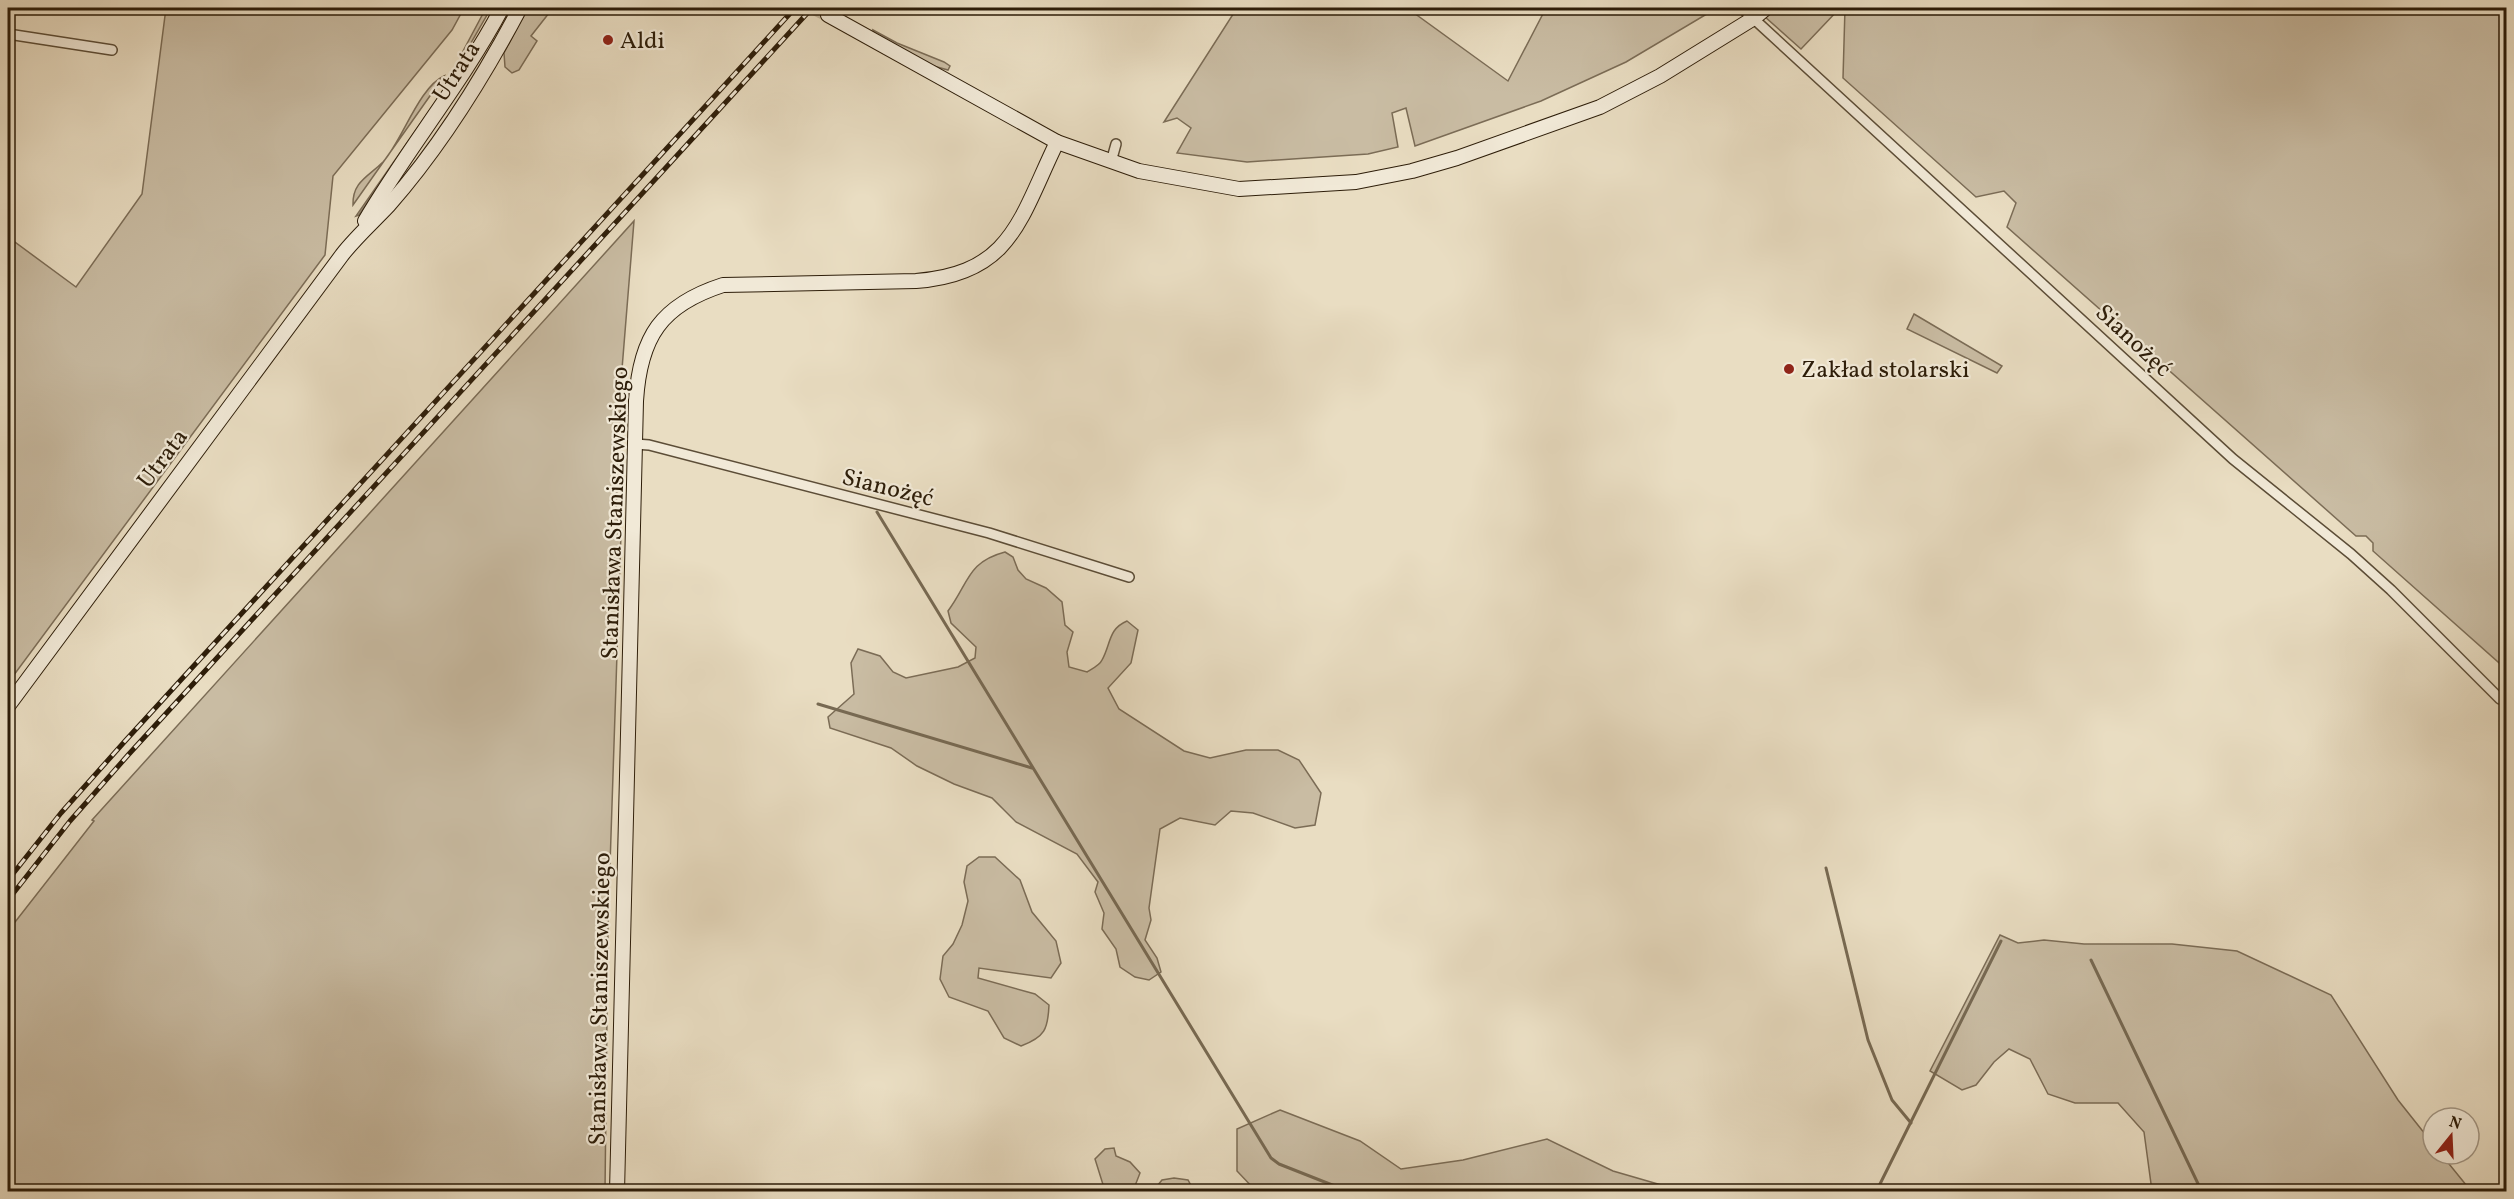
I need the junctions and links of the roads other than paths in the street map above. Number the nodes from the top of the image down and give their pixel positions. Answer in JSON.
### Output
{"nodes":[{"id":1,"x":502,"y":8,"type":"edge"},
{"id":2,"x":520,"y":8,"type":"edge"},
{"id":3,"x":1742,"y":8,"type":"edge"},
{"id":4,"x":1766,"y":8,"type":"edge"},
{"id":5,"x":828,"y":15,"type":"tunnel mouth"},
{"id":6,"x":1754,"y":18,"type":"junction"},
{"id":7,"x":8,"y":34,"type":"edge"},
{"id":8,"x":112,"y":50,"type":"dead end"},
{"id":9,"x":1057,"y":142,"type":"junction"},
{"id":10,"x":1116,"y":144,"type":"dead end"},
{"id":11,"x":1111,"y":162,"type":"junction"},
{"id":12,"x":355,"y":239,"type":"junction"},
{"id":13,"x":634,"y":444,"type":"junction"},
{"id":14,"x":1129,"y":577,"type":"dead end"},
{"id":15,"x":2500,"y":699,"type":"dead end"},
{"id":16,"x":8,"y":706,"type":"edge"},
{"id":17,"x":617,"y":1191,"type":"edge"}],
"edges":[{"from":1,"to":12,"type":"main road","name":"Utrata"},
{"from":2,"to":12,"type":"main road","name":"Utrata"},
{"from":3,"to":6,"type":"street","name":"Sianożęć"},
{"from":4,"to":6,"type":"main road"},
{"from":5,"to":9,"type":"main road"},
{"from":6,"to":11,"type":"main road"},
{"from":6,"to":15,"type":"street","name":"Sianożęć"},
{"from":7,"to":8,"type":"street"},
{"from":9,"to":11,"type":"main road"},
{"from":9,"to":13,"type":"main road","name":"Stanisława Staniszewskiego"},
{"from":10,"to":11,"type":"street"},
{"from":12,"to":16,"type":"main road","name":"Utrata"},
{"from":13,"to":14,"type":"street","name":"Sianożęć"},
{"from":13,"to":17,"type":"main road","name":"Stanisława Staniszewskiego"}]}
